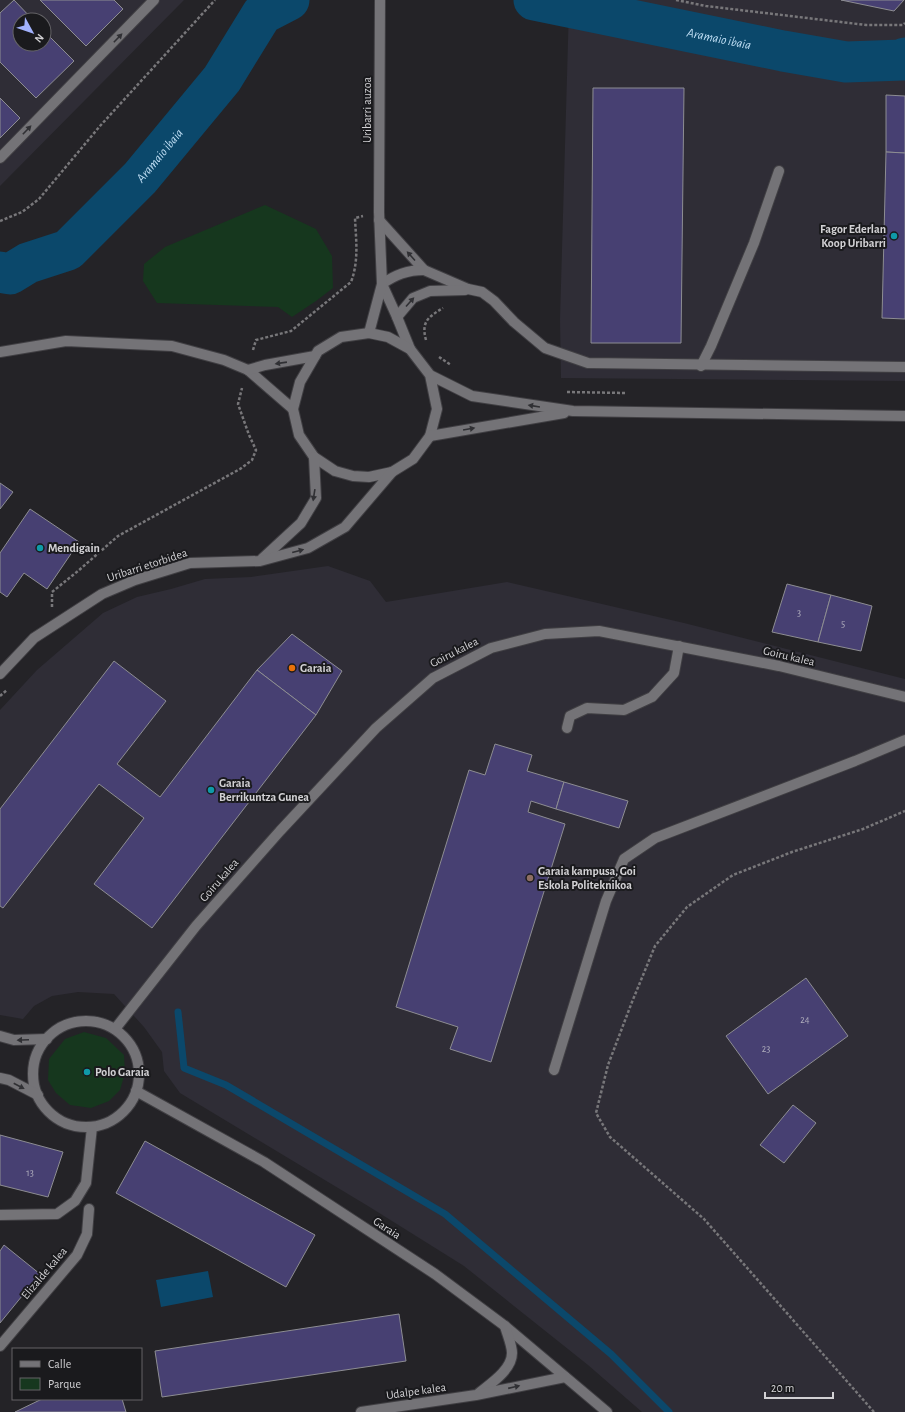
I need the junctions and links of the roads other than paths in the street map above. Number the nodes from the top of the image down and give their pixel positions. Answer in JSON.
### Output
{"nodes":[{"id":1,"x":154,"y":0,"type":"edge"},
{"id":2,"x":380,"y":0,"type":"edge"},
{"id":3,"x":0,"y":158,"type":"edge"},
{"id":4,"x":779,"y":171,"type":"dead end"},
{"id":5,"x":379,"y":216,"type":"junction"},
{"id":6,"x":424,"y":270,"type":"junction"},
{"id":7,"x":382,"y":284,"type":"junction"},
{"id":8,"x":468,"y":289,"type":"junction"},
{"id":9,"x":397,"y":317,"type":"junction"},
{"id":10,"x":369,"y":333,"type":"junction"},
{"id":11,"x":410,"y":348,"type":"junction"},
{"id":12,"x":0,"y":352,"type":"edge"},
{"id":13,"x":315,"y":356,"type":"junction"},
{"id":14,"x":701,"y":366,"type":"junction"},
{"id":15,"x":905,"y":367,"type":"edge"},
{"id":16,"x":248,"y":370,"type":"junction"},
{"id":17,"x":430,"y":375,"type":"junction"},
{"id":18,"x":293,"y":409,"type":"junction"},
{"id":19,"x":573,"y":412,"type":"junction"},
{"id":20,"x":905,"y":416,"type":"edge"},
{"id":21,"x":430,"y":436,"type":"junction"},
{"id":22,"x":314,"y":457,"type":"junction"},
{"id":23,"x":392,"y":472,"type":"junction"},
{"id":24,"x":260,"y":561,"type":"junction"},
{"id":25,"x":679,"y":646,"type":"junction"},
{"id":26,"x":0,"y":674,"type":"edge"},
{"id":27,"x":905,"y":697,"type":"edge"},
{"id":28,"x":567,"y":728,"type":"dead end"},
{"id":29,"x":905,"y":740,"type":"edge"},
{"id":30,"x":115,"y":1030,"type":"junction"},
{"id":31,"x":0,"y":1036,"type":"edge"},
{"id":32,"x":47,"y":1039,"type":"junction"},
{"id":33,"x":554,"y":1070,"type":"dead end"},
{"id":34,"x":0,"y":1078,"type":"edge"},
{"id":35,"x":136,"y":1092,"type":"junction"},
{"id":36,"x":38,"y":1095,"type":"junction"},
{"id":37,"x":92,"y":1127,"type":"junction"},
{"id":38,"x":89,"y":1209,"type":"dead end"},
{"id":39,"x":0,"y":1215,"type":"edge"},
{"id":40,"x":505,"y":1326,"type":"junction"},
{"id":41,"x":0,"y":1346,"type":"edge"},
{"id":42,"x":565,"y":1377,"type":"junction"},
{"id":43,"x":476,"y":1395,"type":"junction"},
{"id":44,"x":361,"y":1412,"type":"edge"},
{"id":45,"x":607,"y":1412,"type":"edge"}],
"edges":[{"from":3,"to":1,"type":"street","one_way":true},
{"from":2,"to":5,"type":"street","name":"Uribarri auzoa"},
{"from":4,"to":14,"type":"street"},
{"from":6,"to":5,"type":"street","one_way":true},
{"from":5,"to":7,"type":"street","name":"Uribarri auzoa"},
{"from":6,"to":7,"type":"street"},
{"from":6,"to":8,"type":"street"},
{"from":7,"to":9,"type":"street"},
{"from":7,"to":10,"type":"street"},
{"from":9,"to":8,"type":"street","one_way":true},
{"from":8,"to":14,"type":"street"},
{"from":9,"to":11,"type":"street"},
{"from":10,"to":11,"type":"street"},
{"from":10,"to":13,"type":"street"},
{"from":11,"to":17,"type":"street"},
{"from":12,"to":16,"type":"street"},
{"from":13,"to":16,"type":"street","one_way":true},
{"from":13,"to":18,"type":"street"},
{"from":14,"to":15,"type":"street"},
{"from":16,"to":18,"type":"street"},
{"from":19,"to":17,"type":"street","one_way":true},
{"from":17,"to":21,"type":"street"},
{"from":18,"to":22,"type":"street"},
{"from":19,"to":20,"type":"street"},
{"from":21,"to":19,"type":"street","one_way":true},
{"from":21,"to":23,"type":"street"},
{"from":22,"to":23,"type":"street"},
{"from":22,"to":24,"type":"street","one_way":true},
{"from":24,"to":23,"type":"street","name":"Uribarri etorbidea","one_way":true},
{"from":24,"to":26,"type":"street","name":"Uribarri etorbidea"},
{"from":25,"to":27,"type":"street","name":"Goiru kalea"},
{"from":25,"to":28,"type":"street"},
{"from":25,"to":30,"type":"street","name":"Goiru kalea"},
{"from":29,"to":33,"type":"street"},
{"from":30,"to":32,"type":"street"},
{"from":30,"to":35,"type":"street"},
{"from":32,"to":31,"type":"street","one_way":true},
{"from":32,"to":36,"type":"street"},
{"from":34,"to":36,"type":"street","one_way":true},
{"from":35,"to":37,"type":"street"},
{"from":35,"to":40,"type":"street","name":"Garaia"},
{"from":36,"to":37,"type":"street"},
{"from":37,"to":39,"type":"street"},
{"from":38,"to":41,"type":"street","name":"Elizalde kalea"},
{"from":40,"to":42,"type":"street","name":"Garaia"},
{"from":40,"to":43,"type":"street","name":"Udalpe kalea"},
{"from":43,"to":42,"type":"street","name":"Udalpe kalea","one_way":true},
{"from":42,"to":45,"type":"street","name":"Garaia"},
{"from":43,"to":44,"type":"street","name":"Udalpe kalea"}]}
